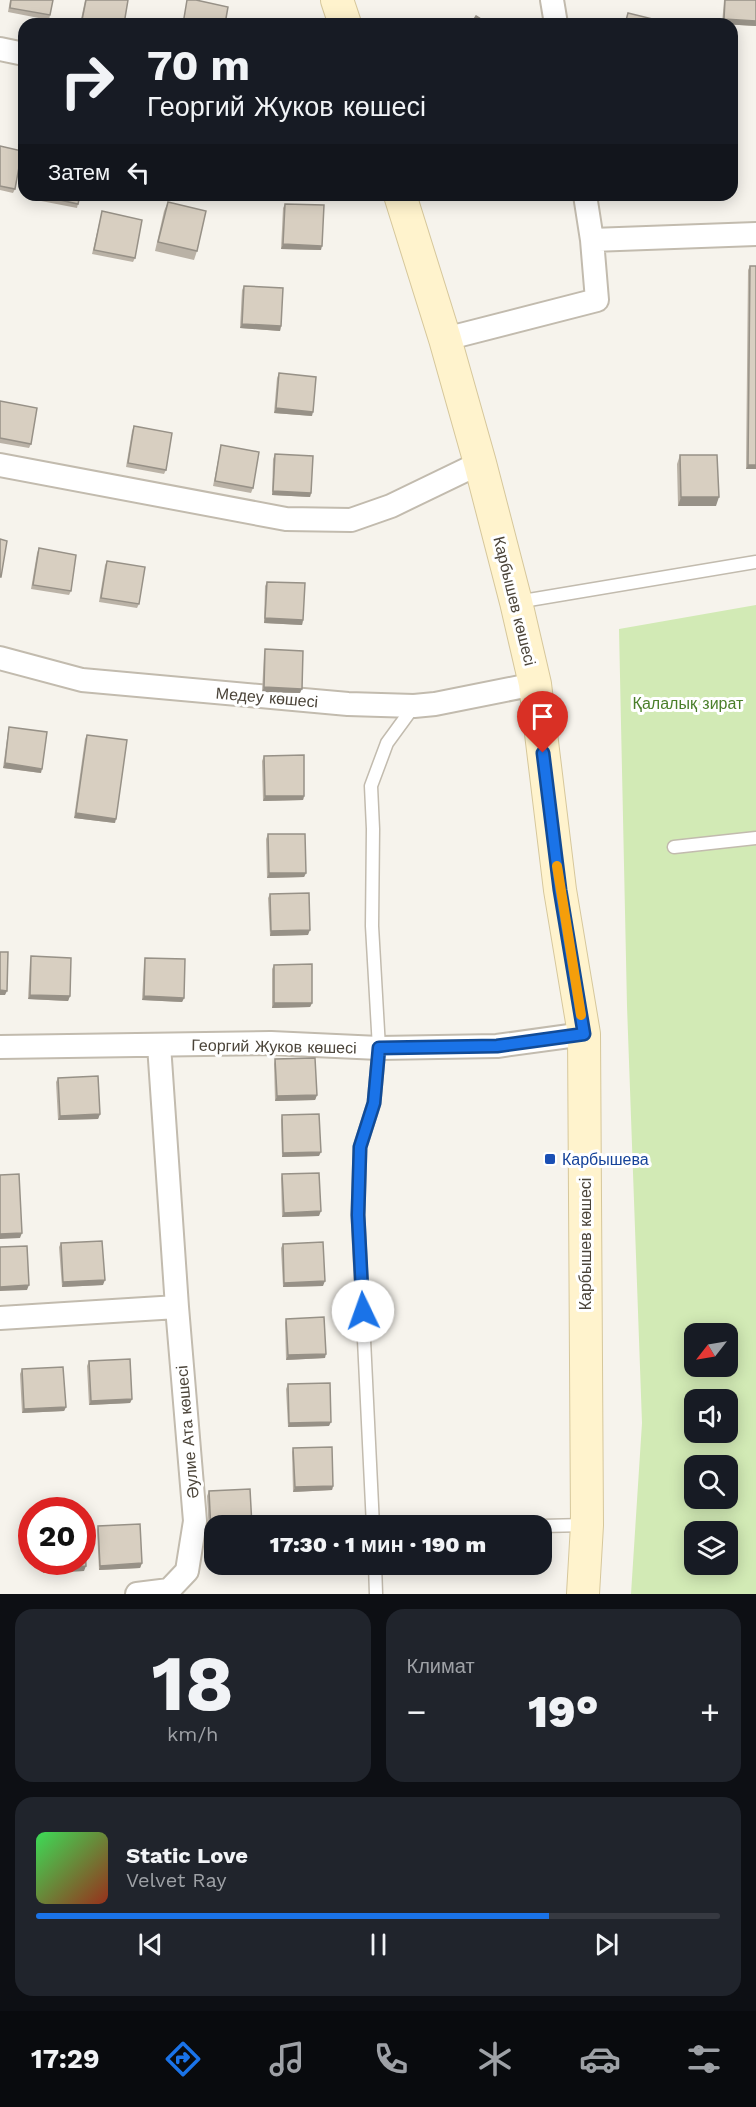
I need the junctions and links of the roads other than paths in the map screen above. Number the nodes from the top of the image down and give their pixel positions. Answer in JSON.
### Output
{"nodes":[{"id":1,"x":337,"y":0,"type":"edge"},
{"id":2,"x":552,"y":0,"type":"edge"},
{"id":3,"x":343,"y":18,"type":"edge"},
{"id":4,"x":555,"y":18,"type":"edge"},
{"id":5,"x":0,"y":49,"type":"edge"},
{"id":6,"x":18,"y":53,"type":"edge"},
{"id":7,"x":402,"y":201,"type":"edge"},
{"id":8,"x":586,"y":201,"type":"edge"},
{"id":9,"x":756,"y":234,"type":"edge"},
{"id":10,"x":592,"y":240,"type":"junction"},
{"id":11,"x":446,"y":339,"type":"junction"},
{"id":12,"x":480,"y":463,"type":"junction"},
{"id":13,"x":0,"y":465,"type":"edge"},
{"id":14,"x":756,"y":562,"type":"edge"},
{"id":15,"x":516,"y":602,"type":"junction"},
{"id":16,"x":0,"y":658,"type":"edge"},
{"id":17,"x":535,"y":684,"type":"junction"},
{"id":18,"x":414,"y":706,"type":"junction"},
{"id":19,"x":756,"y":838,"type":"edge"},
{"id":20,"x":674,"y":848,"type":"dead end"},
{"id":21,"x":584,"y":1034,"type":"junction"},
{"id":22,"x":159,"y":1045,"type":"junction"},
{"id":23,"x":0,"y":1047,"type":"edge"},
{"id":24,"x":379,"y":1048,"type":"junction"},
{"id":25,"x":177,"y":1306,"type":"junction"},
{"id":26,"x":0,"y":1318,"type":"edge"},
{"id":27,"x":372,"y":1515,"type":"edge"},
{"id":28,"x":587,"y":1525,"type":"junction"},
{"id":29,"x":552,"y":1526,"type":"edge"},
{"id":30,"x":375,"y":1575,"type":"edge"},
{"id":31,"x":137,"y":1594,"type":"edge"},
{"id":32,"x":376,"y":1594,"type":"edge"},
{"id":33,"x":583,"y":1594,"type":"edge"}],
"edges":[{"from":1,"to":3,"type":"street"},
{"from":2,"to":4,"type":"street"},
{"from":5,"to":6,"type":"street"},
{"from":7,"to":11,"type":"street","name":"Карбышев көшесі"},
{"from":8,"to":10,"type":"street"},
{"from":9,"to":10,"type":"street"},
{"from":10,"to":11,"type":"street"},
{"from":11,"to":12,"type":"street","name":"Карбышев көшесі"},
{"from":12,"to":13,"type":"street"},
{"from":12,"to":15,"type":"street","name":"Карбышев көшесі"},
{"from":14,"to":15,"type":"lane"},
{"from":15,"to":17,"type":"street","name":"Карбышев көшесі"},
{"from":16,"to":18,"type":"street","name":"Медеу көшесі"},
{"from":17,"to":18,"type":"street","name":"Медеу көшесі"},
{"from":17,"to":21,"type":"street","name":"Карбышев көшесі"},
{"from":18,"to":24,"type":"lane"},
{"from":19,"to":20,"type":"lane"},
{"from":21,"to":24,"type":"street","name":"Георгий Жуков көшесі"},
{"from":21,"to":28,"type":"street","name":"Карбышев көшесі"},
{"from":22,"to":23,"type":"street","name":"Георгий Жуков көшесі"},
{"from":22,"to":24,"type":"street","name":"Георгий Жуков көшесі"},
{"from":22,"to":25,"type":"street","name":"Әулие Ата көшесі"},
{"from":24,"to":27,"type":"lane"},
{"from":25,"to":26,"type":"street"},
{"from":25,"to":31,"type":"street","name":"Әулие Ата көшесі"},
{"from":28,"to":29,"type":"lane"},
{"from":28,"to":33,"type":"street","name":"Карбышев көшесі"},
{"from":30,"to":32,"type":"lane"}]}
